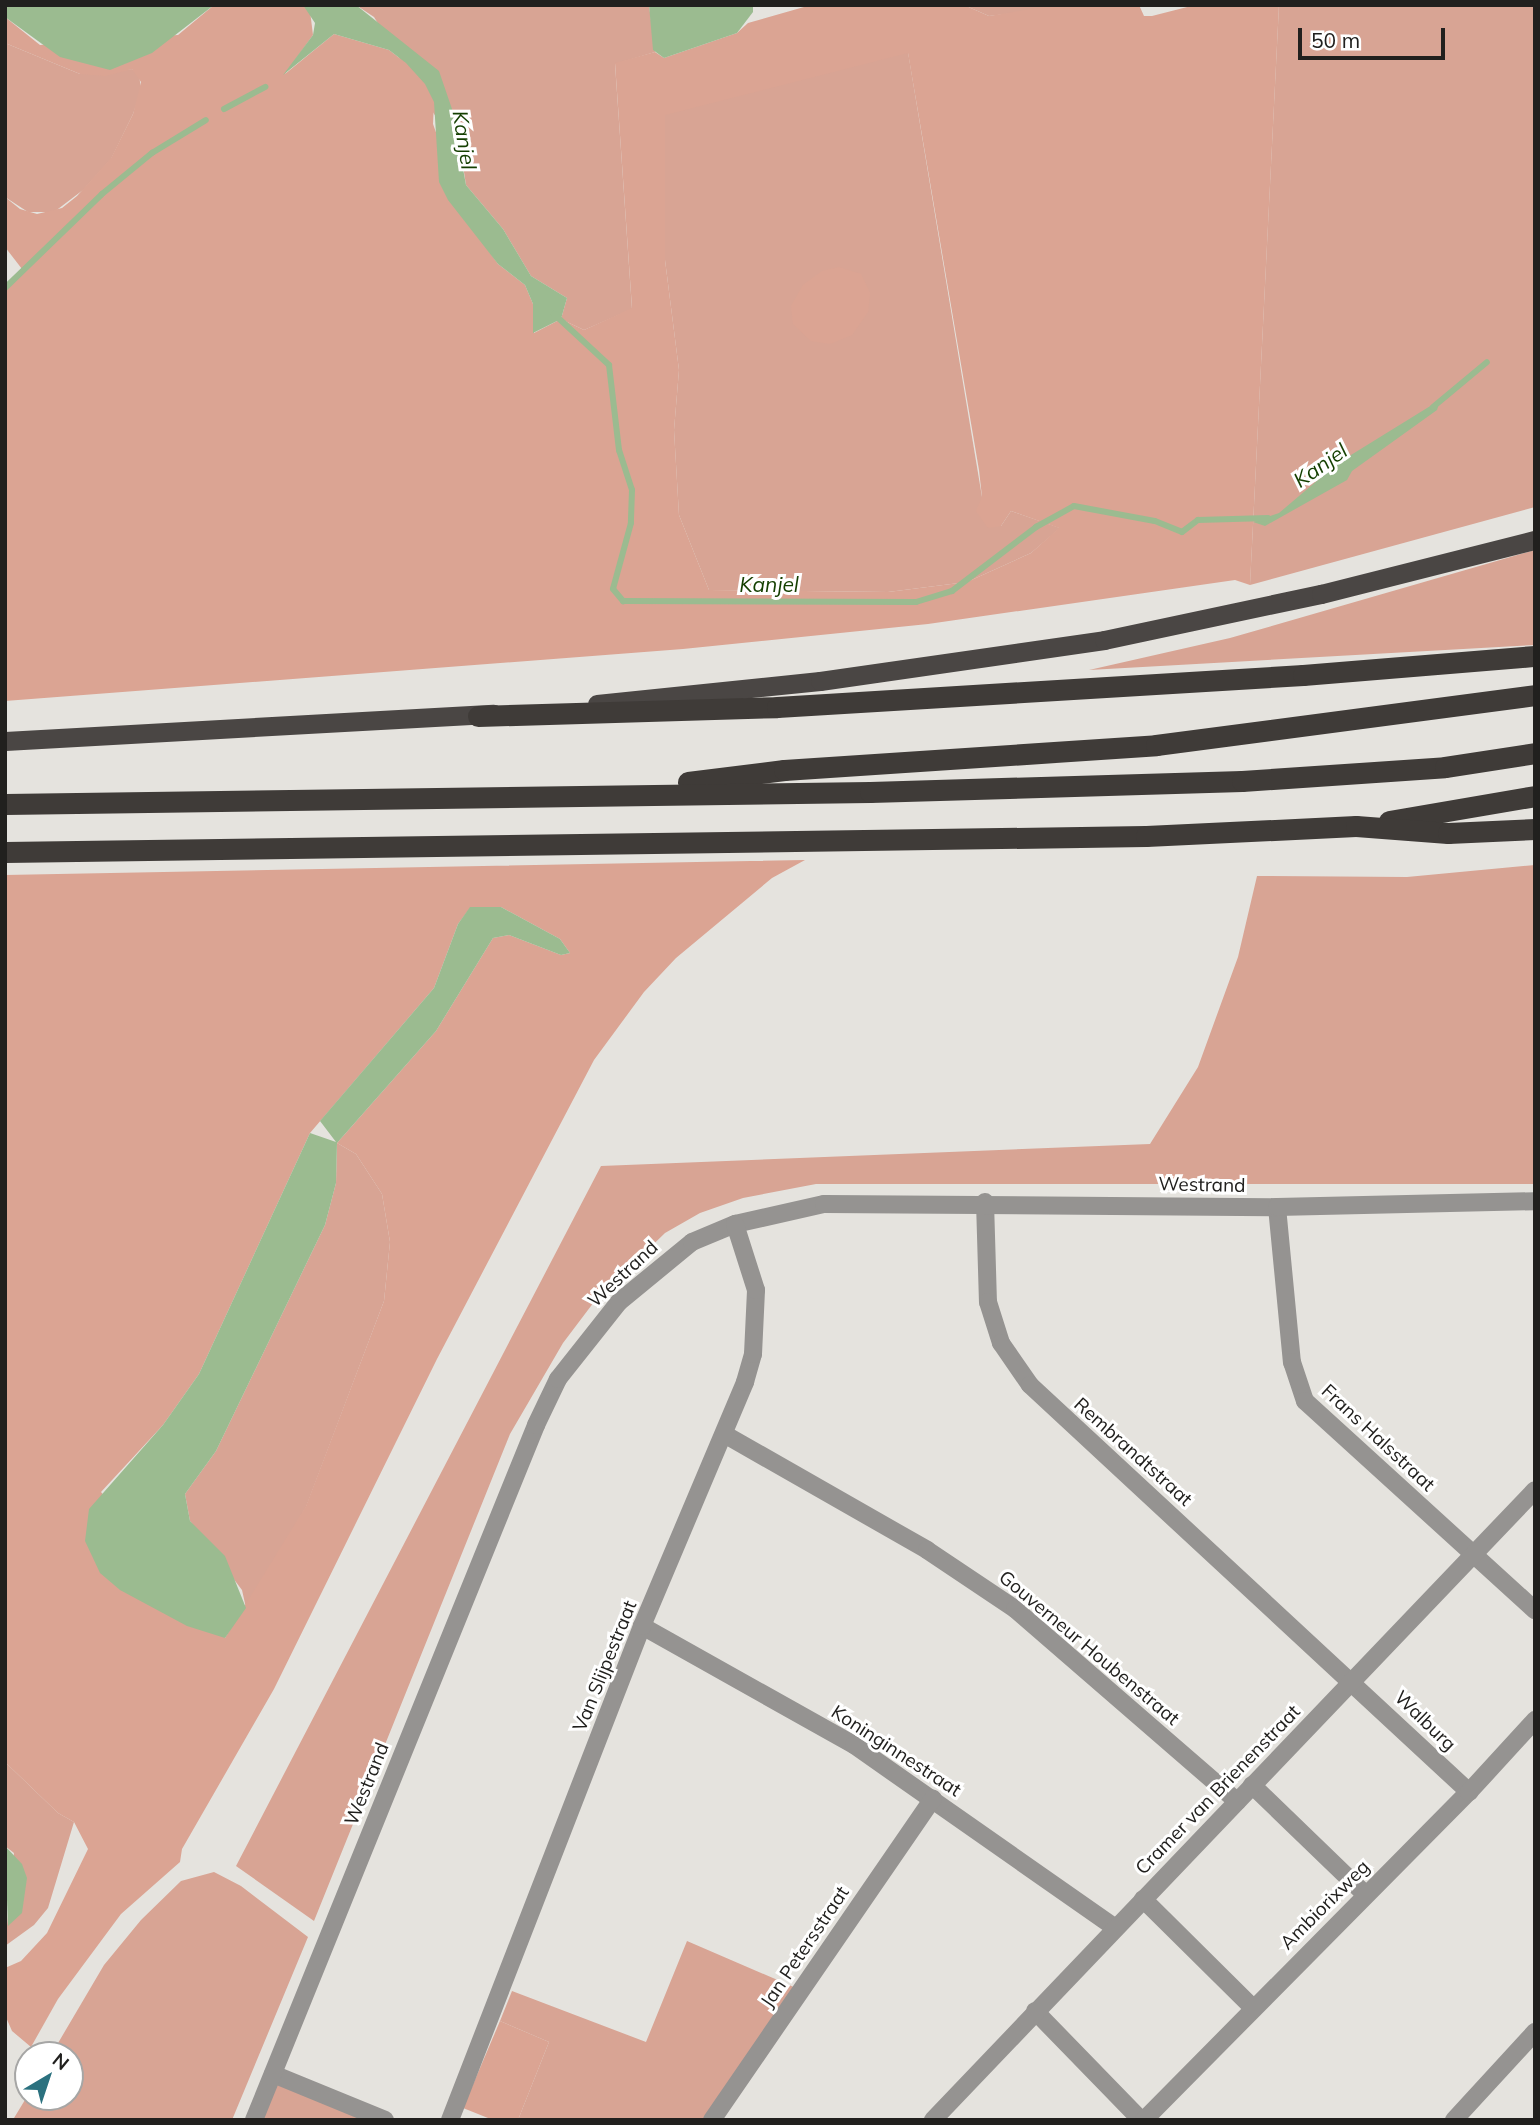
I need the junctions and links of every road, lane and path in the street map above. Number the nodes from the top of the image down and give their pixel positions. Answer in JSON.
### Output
{"nodes":[{"id":1,"x":1535,"y":530,"type":"edge"},
{"id":2,"x":1535,"y":540,"type":"edge"},
{"id":3,"x":1455,"y":559,"type":"junction"},
{"id":4,"x":1535,"y":656,"type":"edge"},
{"id":5,"x":1535,"y":695,"type":"edge"},
{"id":6,"x":478,"y":716,"type":"junction"},
{"id":7,"x":5,"y":741,"type":"edge"},
{"id":8,"x":1535,"y":753,"type":"edge"},
{"id":9,"x":582,"y":795,"type":"junction"},
{"id":10,"x":1535,"y":796,"type":"edge"},
{"id":11,"x":5,"y":804,"type":"edge"},
{"id":12,"x":1356,"y":826,"type":"junction"},
{"id":13,"x":1535,"y":829,"type":"edge"},
{"id":14,"x":5,"y":852,"type":"edge"},
{"id":15,"x":1535,"y":1201,"type":"edge"},
{"id":16,"x":985,"y":1202,"type":"junction"},
{"id":17,"x":1277,"y":1207,"type":"junction"},
{"id":18,"x":735,"y":1224,"type":"junction"},
{"id":19,"x":724,"y":1434,"type":"junction"},
{"id":20,"x":1535,"y":1490,"type":"edge"},
{"id":21,"x":1475,"y":1554,"type":"junction"},
{"id":22,"x":1535,"y":1610,"type":"edge"},
{"id":23,"x":642,"y":1626,"type":"junction"},
{"id":24,"x":1352,"y":1680,"type":"junction"},
{"id":25,"x":1535,"y":1720,"type":"edge"},
{"id":26,"x":1252,"y":1785,"type":"junction"},
{"id":27,"x":1469,"y":1792,"type":"junction"},
{"id":28,"x":933,"y":1798,"type":"junction"},
{"id":29,"x":1237,"y":1801,"type":"junction"},
{"id":30,"x":1365,"y":1894,"type":"junction"},
{"id":31,"x":1143,"y":1899,"type":"junction"},
{"id":32,"x":1115,"y":1928,"type":"junction"},
{"id":33,"x":1253,"y":2008,"type":"junction"},
{"id":34,"x":1035,"y":2011,"type":"junction"},
{"id":35,"x":1535,"y":2032,"type":"edge"},
{"id":36,"x":273,"y":2074,"type":"junction"},
{"id":37,"x":254,"y":2120,"type":"edge"},
{"id":38,"x":385,"y":2120,"type":"edge"},
{"id":39,"x":450,"y":2120,"type":"edge"},
{"id":40,"x":712,"y":2120,"type":"edge"},
{"id":41,"x":933,"y":2120,"type":"edge"},
{"id":42,"x":1143,"y":2120,"type":"edge"},
{"id":43,"x":1454,"y":2120,"type":"edge"}],
"edges":[{"from":1,"to":3,"type":"highway"},
{"from":2,"to":3,"type":"highway"},
{"from":3,"to":6,"type":"highway"},
{"from":4,"to":6,"type":"highway"},
{"from":5,"to":9,"type":"highway"},
{"from":6,"to":7,"type":"highway"},
{"from":8,"to":9,"type":"highway"},
{"from":9,"to":11,"type":"highway"},
{"from":10,"to":12,"type":"highway"},
{"from":12,"to":13,"type":"highway"},
{"from":12,"to":14,"type":"highway"},
{"from":15,"to":17,"type":"street","name":"Westrand"},
{"from":16,"to":17,"type":"street","name":"Westrand"},
{"from":16,"to":18,"type":"street","name":"Westrand"},
{"from":16,"to":24,"type":"street","name":"Rembrandtstraat"},
{"from":17,"to":21,"type":"street","name":"Frans Halsstraat"},
{"from":18,"to":19,"type":"street","name":"Van Slijpestraat"},
{"from":18,"to":36,"type":"street","name":"Westrand"},
{"from":19,"to":23,"type":"street","name":"Van Slijpestraat"},
{"from":19,"to":29,"type":"street","name":"Gouverneur Houbenstraat"},
{"from":20,"to":21,"type":"street","name":"Cramer van Brienenstraat"},
{"from":21,"to":22,"type":"street"},
{"from":21,"to":24,"type":"street","name":"Cramer van Brienenstraat"},
{"from":23,"to":28,"type":"street","name":"Koninginnestraat"},
{"from":23,"to":39,"type":"street","name":"Van Slijpestraat"},
{"from":24,"to":26,"type":"street","name":"Cramer van Brienenstraat"},
{"from":24,"to":27,"type":"street","name":"Walburg"},
{"from":25,"to":27,"type":"street","name":"Ambiorixweg"},
{"from":26,"to":29,"type":"street","name":"Cramer van Brienenstraat"},
{"from":26,"to":30,"type":"street"},
{"from":27,"to":30,"type":"street","name":"Ambiorixweg"},
{"from":28,"to":32,"type":"street","name":"Koninginnestraat"},
{"from":28,"to":40,"type":"street","name":"Jan Petersstraat"},
{"from":29,"to":31,"type":"street","name":"Cramer van Brienenstraat"},
{"from":30,"to":33,"type":"street","name":"Ambiorixweg"},
{"from":31,"to":32,"type":"street","name":"Cramer van Brienenstraat"},
{"from":31,"to":33,"type":"street"},
{"from":32,"to":34,"type":"street","name":"Cramer van Brienenstraat"},
{"from":33,"to":42,"type":"street","name":"Ambiorixweg"},
{"from":34,"to":41,"type":"street","name":"Cramer van Brienenstraat"},
{"from":34,"to":42,"type":"street"},
{"from":35,"to":43,"type":"street"},
{"from":36,"to":37,"type":"street","name":"Westrand"},
{"from":36,"to":38,"type":"street"}]}
